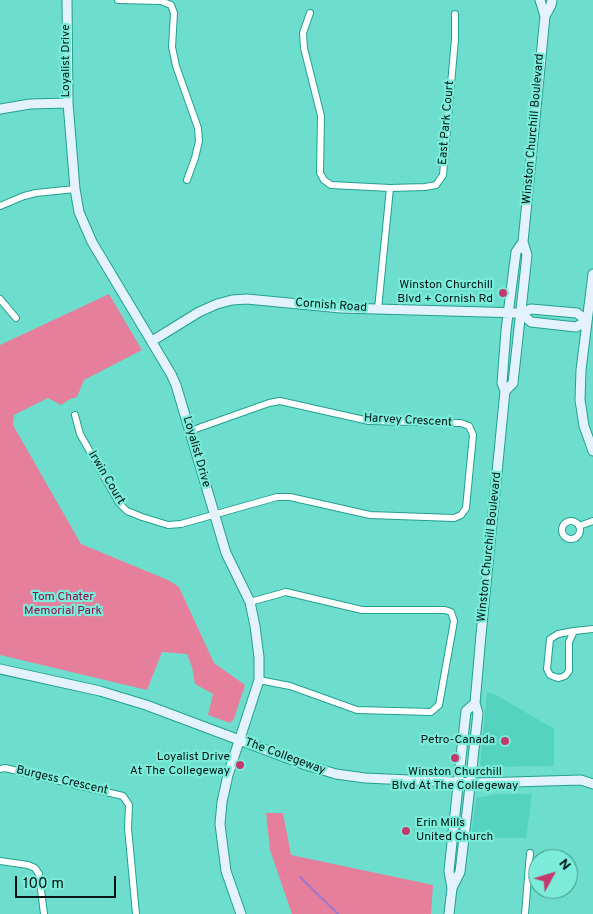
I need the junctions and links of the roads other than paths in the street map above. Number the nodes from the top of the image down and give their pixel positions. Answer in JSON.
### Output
{"nodes":[{"id":1,"x":67,"y":0,"type":"edge"},
{"id":2,"x":118,"y":0,"type":"edge"},
{"id":3,"x":540,"y":0,"type":"edge"},
{"id":4,"x":552,"y":0,"type":"edge"},
{"id":5,"x":310,"y":13,"type":"dead end"},
{"id":6,"x":455,"y":14,"type":"dead end"},
{"id":7,"x":544,"y":16,"type":"junction"},
{"id":8,"x":68,"y":103,"type":"junction"},
{"id":9,"x":0,"y":109,"type":"edge"},
{"id":10,"x":188,"y":180,"type":"dead end"},
{"id":11,"x":390,"y":188,"type":"junction"},
{"id":12,"x":74,"y":190,"type":"junction"},
{"id":13,"x":0,"y":206,"type":"edge"},
{"id":14,"x":523,"y":242,"type":"junction"},
{"id":15,"x":593,"y":274,"type":"edge"},
{"id":16,"x":0,"y":299,"type":"edge"},
{"id":17,"x":378,"y":309,"type":"junction"},
{"id":18,"x":508,"y":313,"type":"junction"},
{"id":19,"x":521,"y":313,"type":"junction"},
{"id":20,"x":16,"y":318,"type":"dead end"},
{"id":21,"x":587,"y":321,"type":"junction"},
{"id":22,"x":152,"y":341,"type":"junction"},
{"id":23,"x":505,"y":391,"type":"junction"},
{"id":24,"x":75,"y":415,"type":"dead end"},
{"id":25,"x":589,"y":425,"type":"edge"},
{"id":26,"x":190,"y":431,"type":"junction"},
{"id":27,"x":593,"y":451,"type":"edge"},
{"id":28,"x":214,"y":515,"type":"junction"},
{"id":29,"x":593,"y":521,"type":"edge"},
{"id":30,"x":579,"y":526,"type":"dead end"},
{"id":31,"x":250,"y":602,"type":"junction"},
{"id":32,"x":593,"y":629,"type":"edge"},
{"id":33,"x":574,"y":632,"type":"junction"},
{"id":34,"x":0,"y":669,"type":"edge"},
{"id":35,"x":259,"y":680,"type":"junction"},
{"id":36,"x":475,"y":703,"type":"junction"},
{"id":37,"x":239,"y":740,"type":"junction"},
{"id":38,"x":0,"y":769,"type":"edge"},
{"id":39,"x":593,"y":776,"type":"edge"},
{"id":40,"x":581,"y":780,"type":"junction"},
{"id":41,"x":458,"y":781,"type":"junction"},
{"id":42,"x":470,"y":782,"type":"junction"},
{"id":43,"x":593,"y":784,"type":"edge"},
{"id":44,"x":0,"y":861,"type":"edge"},
{"id":45,"x":528,"y":877,"type":"edge"},
{"id":46,"x":452,"y":888,"type":"junction"},
{"id":47,"x":44,"y":914,"type":"edge"},
{"id":48,"x":136,"y":914,"type":"edge"},
{"id":49,"x":241,"y":914,"type":"edge"},
{"id":50,"x":449,"y":914,"type":"edge"},
{"id":51,"x":525,"y":914,"type":"edge"}],
"edges":[{"from":1,"to":8,"type":"street","name":"Loyalist Drive"},
{"from":2,"to":10,"type":"street"},
{"from":3,"to":7,"type":"street","name":"Winston Churchill Boulevard"},
{"from":4,"to":7,"type":"street","name":"Winston Churchill Boulevard"},
{"from":5,"to":11,"type":"street","name":"East Park Court"},
{"from":6,"to":11,"type":"street","name":"East Park Court"},
{"from":7,"to":14,"type":"street","name":"Winston Churchill Boulevard"},
{"from":8,"to":9,"type":"street"},
{"from":8,"to":12,"type":"street","name":"Loyalist Drive"},
{"from":11,"to":17,"type":"street"},
{"from":12,"to":13,"type":"street"},
{"from":12,"to":22,"type":"street","name":"Loyalist Drive"},
{"from":14,"to":18,"type":"street","name":"Winston Churchill Boulevard"},
{"from":14,"to":19,"type":"street","name":"Winston Churchill Boulevard"},
{"from":15,"to":21,"type":"street"},
{"from":16,"to":20,"type":"street"},
{"from":17,"to":18,"type":"street","name":"Cornish Road"},
{"from":17,"to":22,"type":"street","name":"Cornish Road"},
{"from":18,"to":19,"type":"street","name":"Cornish Road"},
{"from":18,"to":23,"type":"street","name":"Winston Churchill Boulevard"},
{"from":19,"to":21,"type":"street","name":"Cornish Road"},
{"from":19,"to":21,"type":"street"},
{"from":19,"to":23,"type":"street","name":"Winston Churchill Boulevard"},
{"from":21,"to":25,"type":"street"},
{"from":22,"to":26,"type":"street","name":"Loyalist Drive"},
{"from":23,"to":36,"type":"street","name":"Winston Churchill Boulevard"},
{"from":24,"to":28,"type":"street","name":"Irwin Court"},
{"from":25,"to":27,"type":"street"},
{"from":26,"to":28,"type":"street","name":"Loyalist Drive"},
{"from":26,"to":28,"type":"street","name":"Harvey Crescent"},
{"from":28,"to":31,"type":"street","name":"Loyalist Drive"},
{"from":29,"to":30,"type":"street"},
{"from":31,"to":35,"type":"street","name":"Loyalist Drive"},
{"from":31,"to":35,"type":"street"},
{"from":32,"to":33,"type":"street"},
{"from":33,"to":33,"type":"street"},
{"from":34,"to":37,"type":"street","name":"The Collegeway"},
{"from":35,"to":37,"type":"street","name":"Loyalist Drive"},
{"from":36,"to":41,"type":"street","name":"Winston Churchill Boulevard"},
{"from":36,"to":42,"type":"street","name":"Winston Churchill Boulevard"},
{"from":37,"to":41,"type":"street","name":"The Collegeway"},
{"from":37,"to":49,"type":"street","name":"Loyalist Drive"},
{"from":38,"to":48,"type":"street","name":"Burgess Crescent"},
{"from":39,"to":40,"type":"street","name":"The Collegeway"},
{"from":40,"to":42,"type":"street","name":"The Collegeway"},
{"from":40,"to":43,"type":"street","name":"The Collegeway"},
{"from":41,"to":42,"type":"street","name":"The Collegeway"},
{"from":41,"to":46,"type":"street","name":"Winston Churchill Boulevard"},
{"from":42,"to":46,"type":"street","name":"Winston Churchill Boulevard"},
{"from":44,"to":47,"type":"street"},
{"from":45,"to":51,"type":"street"},
{"from":46,"to":50,"type":"street","name":"Winston Churchill Boulevard"}]}
